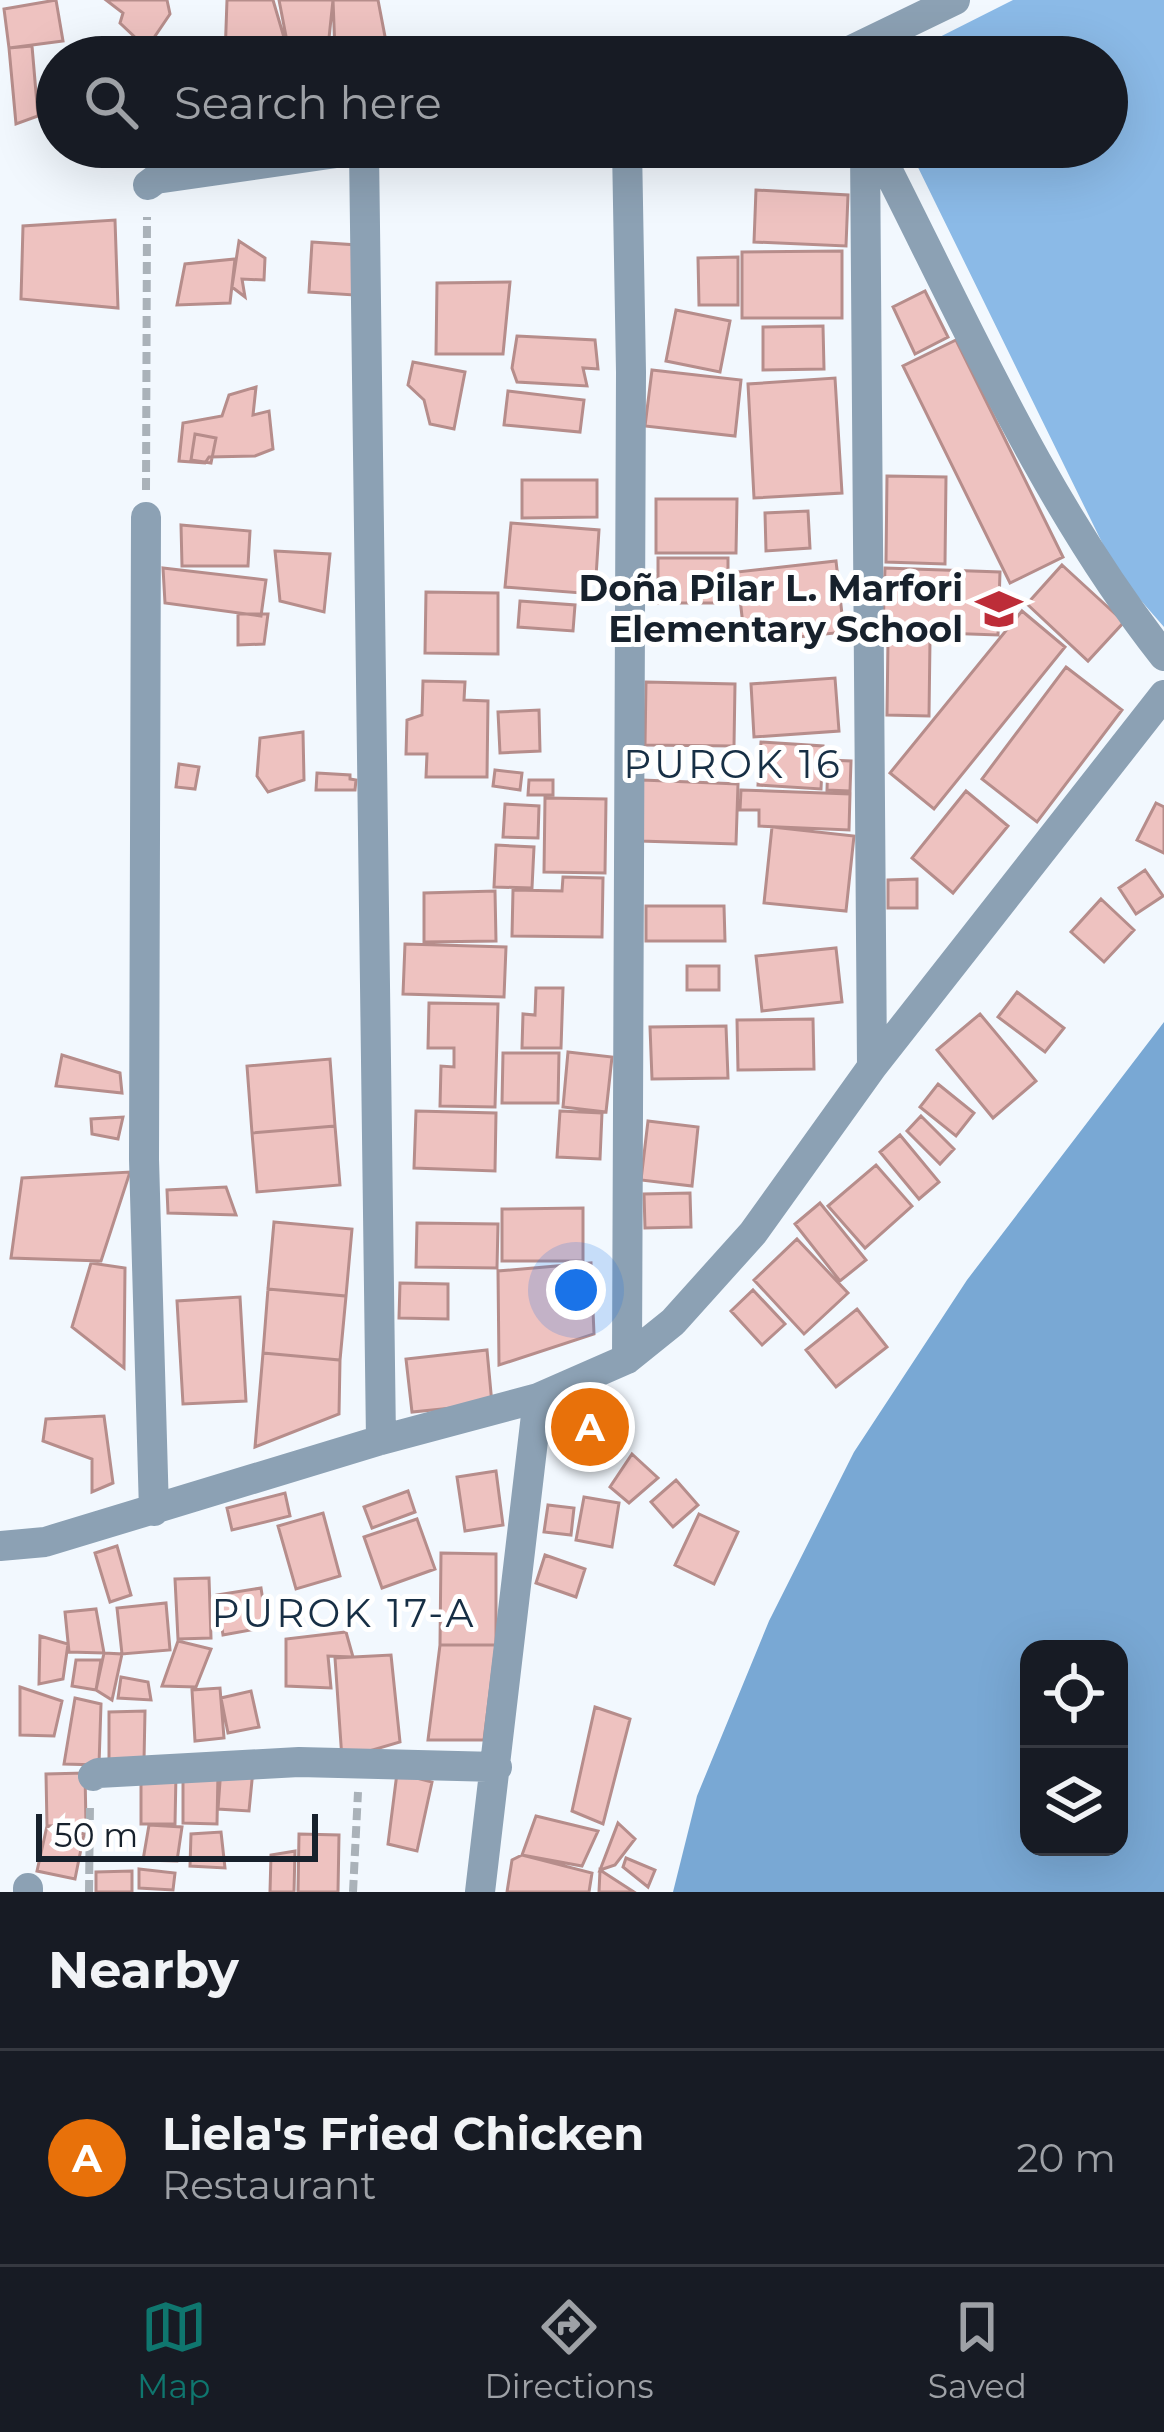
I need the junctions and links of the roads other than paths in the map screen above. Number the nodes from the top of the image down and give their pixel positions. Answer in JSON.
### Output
{"nodes":[{"id":1,"x":955,"y":0,"type":"edge"},
{"id":2,"x":880,"y":36,"type":"edge"},
{"id":3,"x":232,"y":168,"type":"edge"},
{"id":4,"x":371,"y":168,"type":"edge"},
{"id":5,"x":627,"y":168,"type":"edge"},
{"id":6,"x":866,"y":168,"type":"edge"},
{"id":7,"x":886,"y":168,"type":"edge"},
{"id":8,"x":148,"y":185,"type":"road end"},
{"id":9,"x":146,"y":517,"type":"road end"},
{"id":10,"x":1164,"y":656,"type":"edge"},
{"id":11,"x":1164,"y":695,"type":"edge"},
{"id":12,"x":872,"y":1067,"type":"junction"},
{"id":13,"x":627,"y":1358,"type":"junction"},
{"id":14,"x":538,"y":1398,"type":"junction"},
{"id":15,"x":381,"y":1440,"type":"junction"},
{"id":16,"x":154,"y":1511,"type":"junction"},
{"id":17,"x":0,"y":1546,"type":"edge"},
{"id":18,"x":497,"y":1766,"type":"junction"},
{"id":19,"x":93,"y":1776,"type":"road end"},
{"id":20,"x":480,"y":1892,"type":"edge"}],
"edges":[{"from":1,"to":2,"type":"street"},
{"from":3,"to":8,"type":"street"},
{"from":4,"to":15,"type":"street"},
{"from":5,"to":13,"type":"street"},
{"from":6,"to":12,"type":"street"},
{"from":7,"to":10,"type":"street"},
{"from":9,"to":16,"type":"street"},
{"from":11,"to":12,"type":"street"},
{"from":12,"to":13,"type":"street"},
{"from":13,"to":14,"type":"street"},
{"from":14,"to":15,"type":"street"},
{"from":14,"to":18,"type":"street"},
{"from":15,"to":16,"type":"street"},
{"from":16,"to":17,"type":"street"},
{"from":18,"to":19,"type":"street"},
{"from":18,"to":20,"type":"street"}]}
